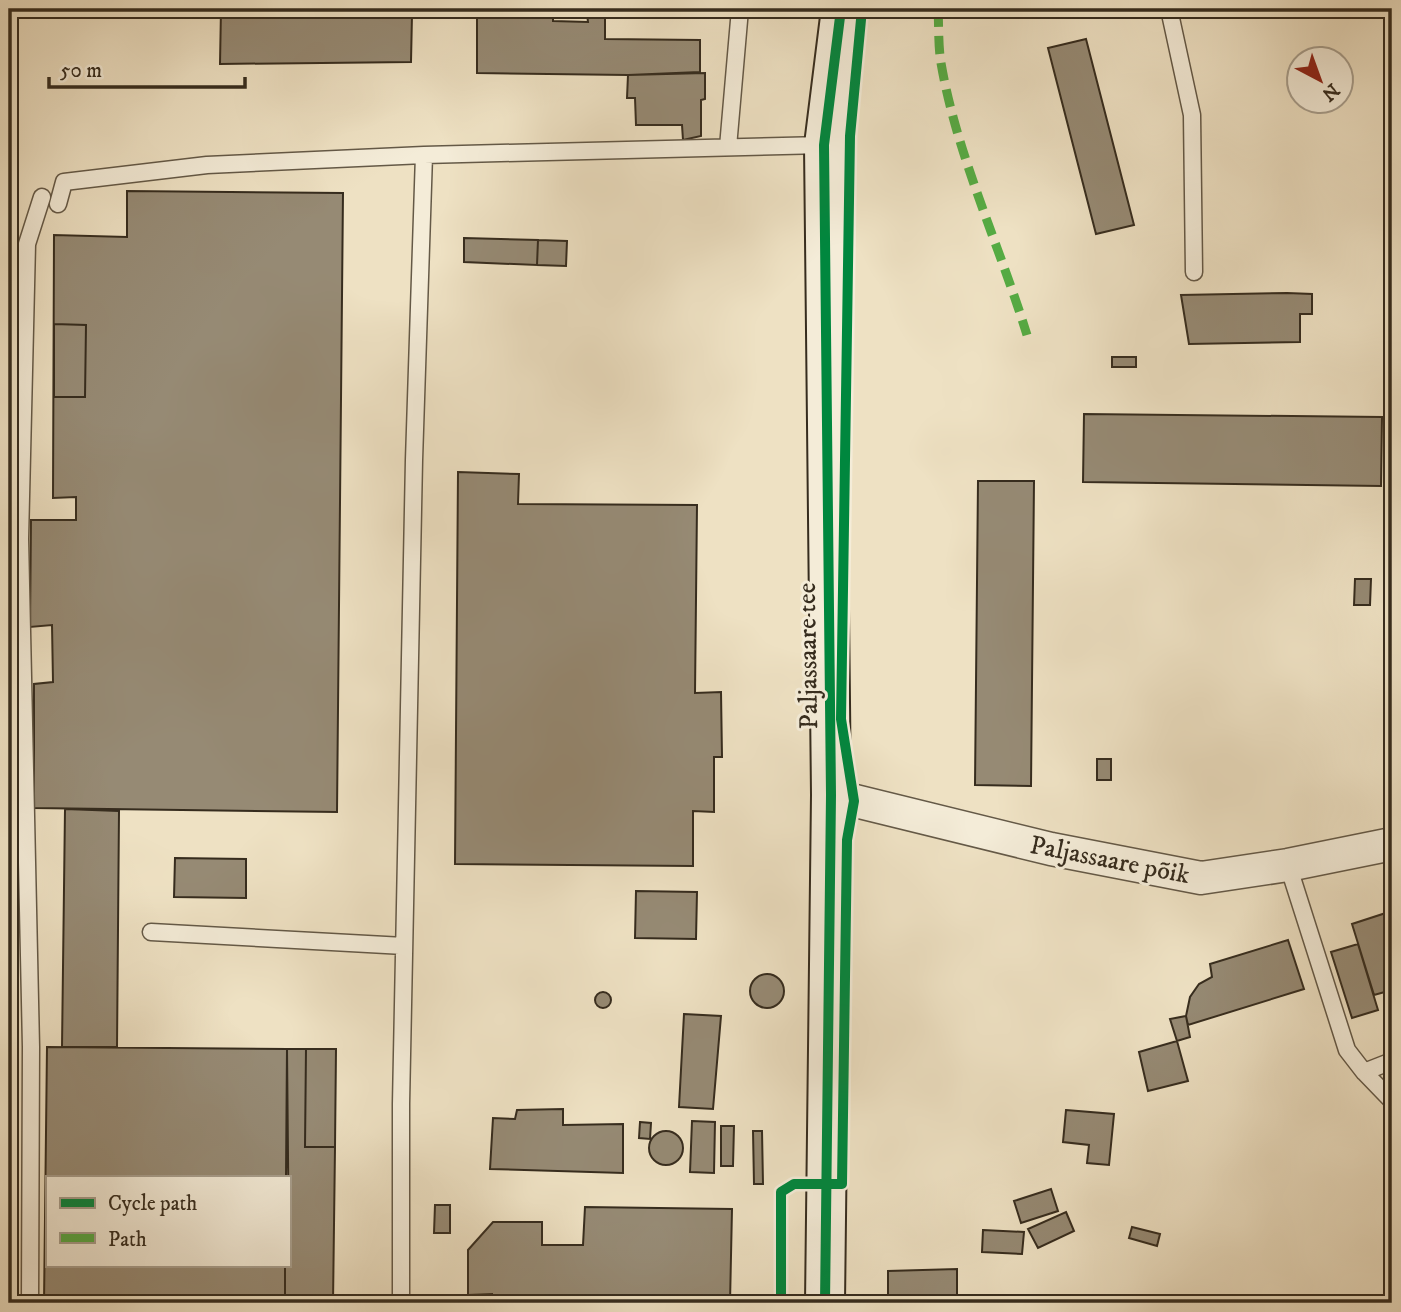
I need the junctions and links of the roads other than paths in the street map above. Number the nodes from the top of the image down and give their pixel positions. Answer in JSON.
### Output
{"nodes":[{"id":1,"x":740,"y":9,"type":"edge"},
{"id":2,"x":841,"y":9,"type":"edge"},
{"id":3,"x":1169,"y":9,"type":"edge"},
{"id":4,"x":824,"y":145,"type":"junction"},
{"id":5,"x":728,"y":147,"type":"junction"},
{"id":6,"x":424,"y":155,"type":"junction"},
{"id":7,"x":42,"y":197,"type":"dead end"},
{"id":8,"x":58,"y":204,"type":"dead end"},
{"id":9,"x":1194,"y":272,"type":"dead end"},
{"id":10,"x":831,"y":795,"type":"junction"},
{"id":11,"x":1392,"y":844,"type":"edge"},
{"id":12,"x":1288,"y":866,"type":"junction"},
{"id":13,"x":151,"y":932,"type":"dead end"},
{"id":14,"x":404,"y":946,"type":"junction"},
{"id":15,"x":1392,"y":1061,"type":"edge"},
{"id":16,"x":1364,"y":1072,"type":"junction"},
{"id":17,"x":1392,"y":1101,"type":"edge"},
{"id":18,"x":30,"y":1303,"type":"edge"},
{"id":19,"x":401,"y":1303,"type":"edge"},
{"id":20,"x":825,"y":1303,"type":"edge"}],
"edges":[{"from":1,"to":5,"type":"lane"},
{"from":2,"to":4,"type":"street","name":"Paljassaare tee"},
{"from":3,"to":9,"type":"lane"},
{"from":4,"to":5,"type":"lane"},
{"from":4,"to":10,"type":"street","name":"Paljassaare tee"},
{"from":5,"to":6,"type":"lane"},
{"from":6,"to":8,"type":"lane"},
{"from":6,"to":14,"type":"lane"},
{"from":7,"to":18,"type":"lane"},
{"from":10,"to":12,"type":"street","name":"Paljassaare põik"},
{"from":10,"to":20,"type":"street","name":"Paljassaare tee"},
{"from":11,"to":12,"type":"street","name":"Paljassaare põik"},
{"from":12,"to":16,"type":"lane"},
{"from":13,"to":14,"type":"lane"},
{"from":14,"to":19,"type":"lane"},
{"from":15,"to":16,"type":"lane"},
{"from":16,"to":17,"type":"lane"}]}
